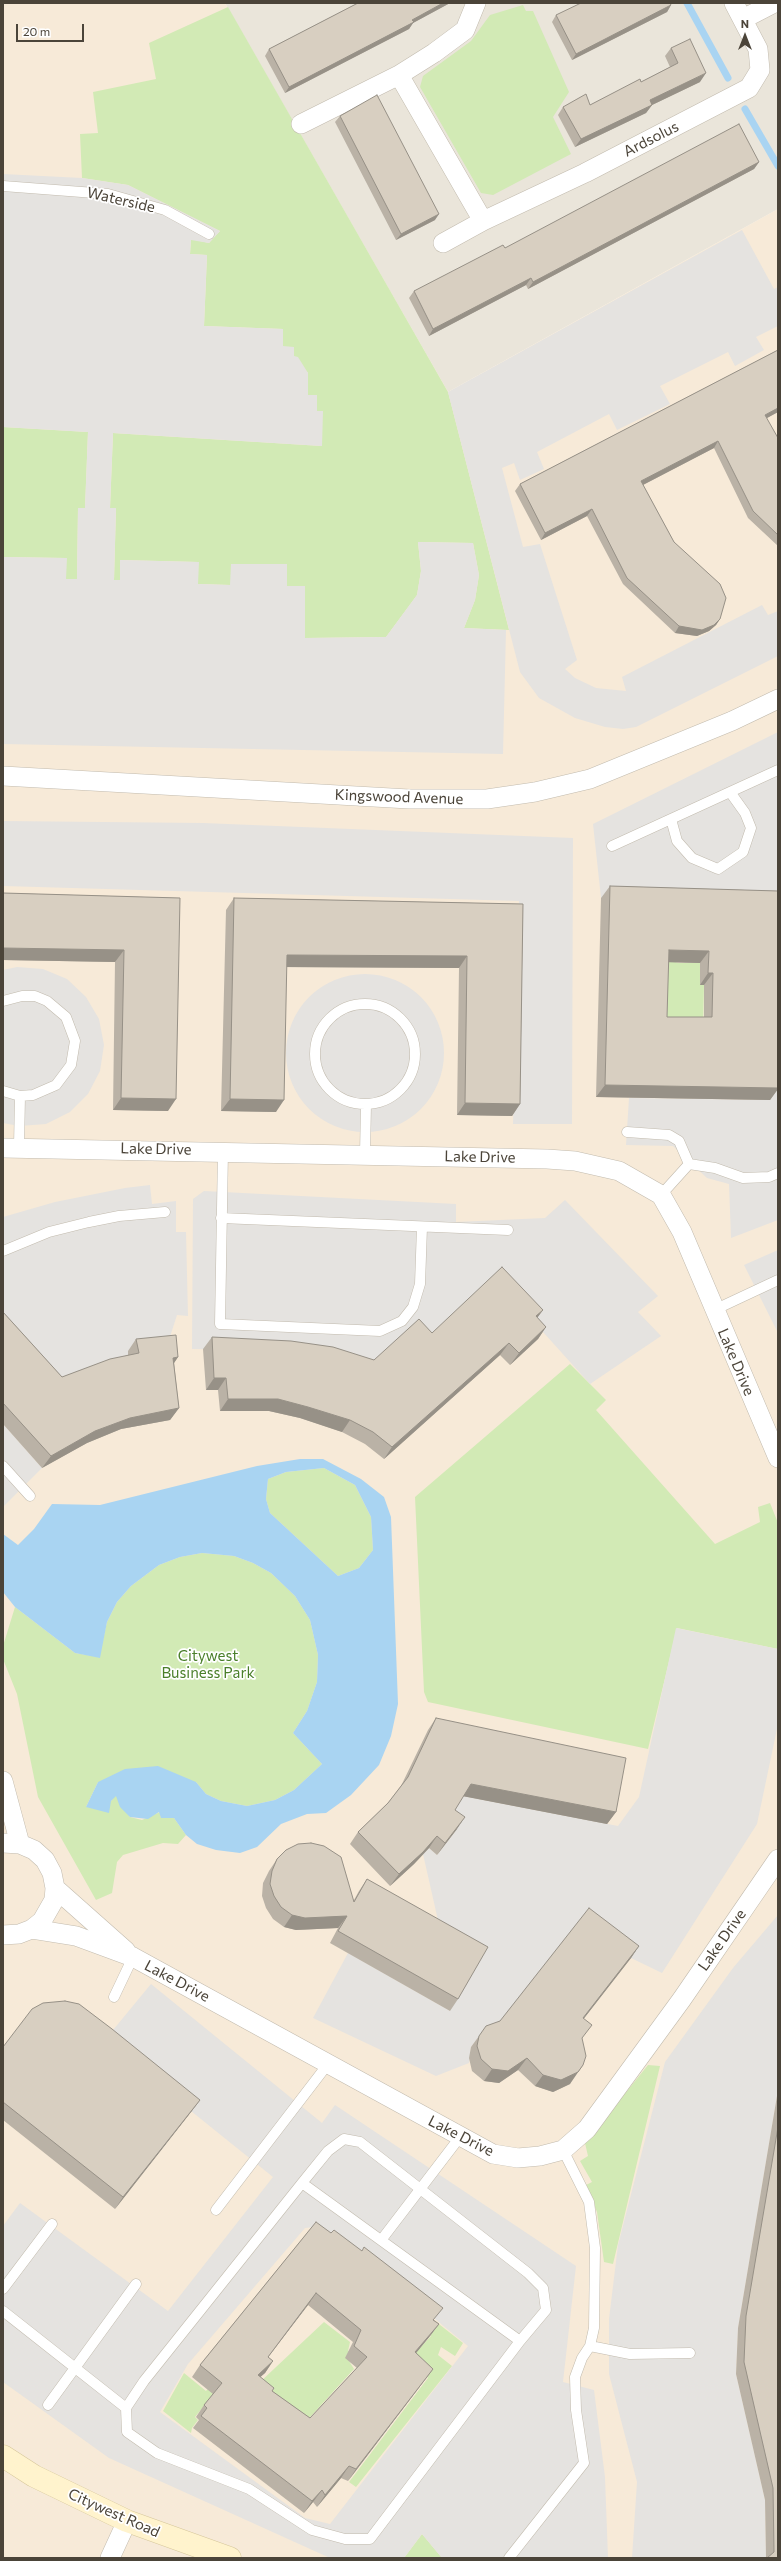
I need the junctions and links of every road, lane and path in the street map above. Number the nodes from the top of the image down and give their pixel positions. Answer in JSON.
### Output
{"nodes":[{"id":1,"x":476,"y":3,"type":"edge"},
{"id":2,"x":774,"y":3,"type":"edge"},
{"id":3,"x":739,"y":11,"type":"edge"},
{"id":4,"x":399,"y":75,"type":"junction"},
{"id":5,"x":301,"y":124,"type":"dead end"},
{"id":6,"x":3,"y":186,"type":"edge"},
{"id":7,"x":483,"y":222,"type":"junction"},
{"id":8,"x":209,"y":234,"type":"dead end"},
{"id":9,"x":443,"y":243,"type":"dead end"},
{"id":10,"x":778,"y":699,"type":"edge"},
{"id":11,"x":778,"y":770,"type":"edge"},
{"id":12,"x":3,"y":776,"type":"edge"},
{"id":13,"x":730,"y":792,"type":"junction"},
{"id":14,"x":671,"y":819,"type":"junction"},
{"id":15,"x":612,"y":846,"type":"dead end"},
{"id":16,"x":3,"y":1001,"type":"edge"},
{"id":17,"x":3,"y":1091,"type":"edge"},
{"id":18,"x":20,"y":1096,"type":"junction"},
{"id":19,"x":366,"y":1104,"type":"junction"},
{"id":20,"x":627,"y":1132,"type":"dead end"},
{"id":21,"x":11,"y":1147,"type":"edge"},
{"id":22,"x":223,"y":1151,"type":"junction"},
{"id":23,"x":365,"y":1154,"type":"junction"},
{"id":24,"x":689,"y":1164,"type":"junction"},
{"id":25,"x":778,"y":1173,"type":"edge"},
{"id":26,"x":661,"y":1195,"type":"junction"},
{"id":27,"x":165,"y":1212,"type":"dead end"},
{"id":28,"x":222,"y":1218,"type":"junction"},
{"id":29,"x":422,"y":1227,"type":"junction"},
{"id":30,"x":508,"y":1230,"type":"dead end"},
{"id":31,"x":3,"y":1251,"type":"edge"},
{"id":32,"x":778,"y":1280,"type":"edge"},
{"id":33,"x":714,"y":1310,"type":"junction"},
{"id":34,"x":778,"y":1458,"type":"edge"},
{"id":35,"x":3,"y":1466,"type":"edge"},
{"id":36,"x":30,"y":1496,"type":"dead end"},
{"id":37,"x":3,"y":1781,"type":"edge"},
{"id":38,"x":12,"y":1844,"type":"edge"},
{"id":39,"x":778,"y":1859,"type":"edge"},
{"id":40,"x":55,"y":1888,"type":"junction"},
{"id":41,"x":32,"y":1929,"type":"junction"},
{"id":42,"x":3,"y":1935,"type":"edge"},
{"id":43,"x":133,"y":1957,"type":"junction"},
{"id":44,"x":114,"y":1997,"type":"dead end"},
{"id":45,"x":328,"y":2064,"type":"junction"},
{"id":46,"x":460,"y":2136,"type":"junction"},
{"id":47,"x":563,"y":2150,"type":"junction"},
{"id":48,"x":302,"y":2183,"type":"junction"},
{"id":49,"x":420,"y":2188,"type":"junction"},
{"id":50,"x":216,"y":2210,"type":"dead end"},
{"id":51,"x":52,"y":2224,"type":"dead end"},
{"id":52,"x":382,"y":2239,"type":"junction"},
{"id":53,"x":136,"y":2284,"type":"dead end"},
{"id":54,"x":3,"y":2289,"type":"edge"},
{"id":55,"x":3,"y":2312,"type":"edge"},
{"id":56,"x":520,"y":2341,"type":"junction"},
{"id":57,"x":590,"y":2346,"type":"junction"},
{"id":58,"x":690,"y":2353,"type":"dead end"},
{"id":59,"x":75,"y":2366,"type":"junction"},
{"id":60,"x":48,"y":2405,"type":"dead end"},
{"id":61,"x":126,"y":2408,"type":"junction"},
{"id":62,"x":3,"y":2456,"type":"edge"},
{"id":63,"x":127,"y":2522,"type":"junction"},
{"id":64,"x":110,"y":2558,"type":"edge"},
{"id":65,"x":230,"y":2558,"type":"edge"},
{"id":66,"x":509,"y":2558,"type":"edge"}],
"edges":[{"from":1,"to":4,"type":"street"},
{"from":2,"to":3,"type":"street","name":"Ardsolus"},
{"from":3,"to":7,"type":"street","name":"Ardsolus"},
{"from":4,"to":5,"type":"street"},
{"from":4,"to":7,"type":"street"},
{"from":6,"to":8,"type":"lane","name":"Waterside"},
{"from":7,"to":9,"type":"street","name":"Ardsolus"},
{"from":10,"to":12,"type":"street","name":"Kingswood Avenue"},
{"from":11,"to":13,"type":"lane"},
{"from":13,"to":14,"type":"lane"},
{"from":13,"to":14,"type":"lane"},
{"from":14,"to":15,"type":"lane"},
{"from":16,"to":18,"type":"lane"},
{"from":17,"to":18,"type":"lane"},
{"from":18,"to":21,"type":"lane"},
{"from":19,"to":19,"type":"lane"},
{"from":19,"to":23,"type":"lane"},
{"from":20,"to":24,"type":"lane"},
{"from":21,"to":22,"type":"street","name":"Lake Drive"},
{"from":22,"to":23,"type":"street","name":"Lake Drive"},
{"from":22,"to":28,"type":"lane"},
{"from":23,"to":26,"type":"street","name":"Lake Drive"},
{"from":24,"to":25,"type":"lane"},
{"from":24,"to":26,"type":"lane"},
{"from":26,"to":33,"type":"street","name":"Lake Drive"},
{"from":27,"to":31,"type":"lane"},
{"from":28,"to":29,"type":"lane"},
{"from":28,"to":29,"type":"lane"},
{"from":29,"to":30,"type":"lane"},
{"from":32,"to":33,"type":"lane"},
{"from":33,"to":34,"type":"street","name":"Lake Drive"},
{"from":35,"to":36,"type":"lane"},
{"from":37,"to":38,"type":"street"},
{"from":38,"to":40,"type":"street"},
{"from":39,"to":47,"type":"street","name":"Lake Drive"},
{"from":40,"to":41,"type":"street"},
{"from":40,"to":43,"type":"street","name":"Lake Drive"},
{"from":41,"to":42,"type":"street"},
{"from":41,"to":43,"type":"street","name":"Lake Drive"},
{"from":43,"to":44,"type":"lane"},
{"from":43,"to":45,"type":"street","name":"Lake Drive"},
{"from":45,"to":46,"type":"street","name":"Lake Drive"},
{"from":45,"to":50,"type":"lane"},
{"from":46,"to":47,"type":"street","name":"Lake Drive"},
{"from":46,"to":49,"type":"lane"},
{"from":47,"to":57,"type":"lane"},
{"from":48,"to":49,"type":"lane"},
{"from":48,"to":52,"type":"lane"},
{"from":48,"to":61,"type":"lane"},
{"from":49,"to":52,"type":"lane"},
{"from":49,"to":56,"type":"lane"},
{"from":51,"to":54,"type":"lane"},
{"from":52,"to":56,"type":"lane"},
{"from":53,"to":59,"type":"lane"},
{"from":55,"to":59,"type":"lane"},
{"from":56,"to":61,"type":"lane"},
{"from":57,"to":58,"type":"lane"},
{"from":57,"to":66,"type":"lane"},
{"from":59,"to":60,"type":"lane"},
{"from":59,"to":61,"type":"lane"},
{"from":62,"to":63,"type":"main road","name":"Citywest Road"},
{"from":63,"to":64,"type":"street"},
{"from":63,"to":65,"type":"main road","name":"Citywest Road"}]}
